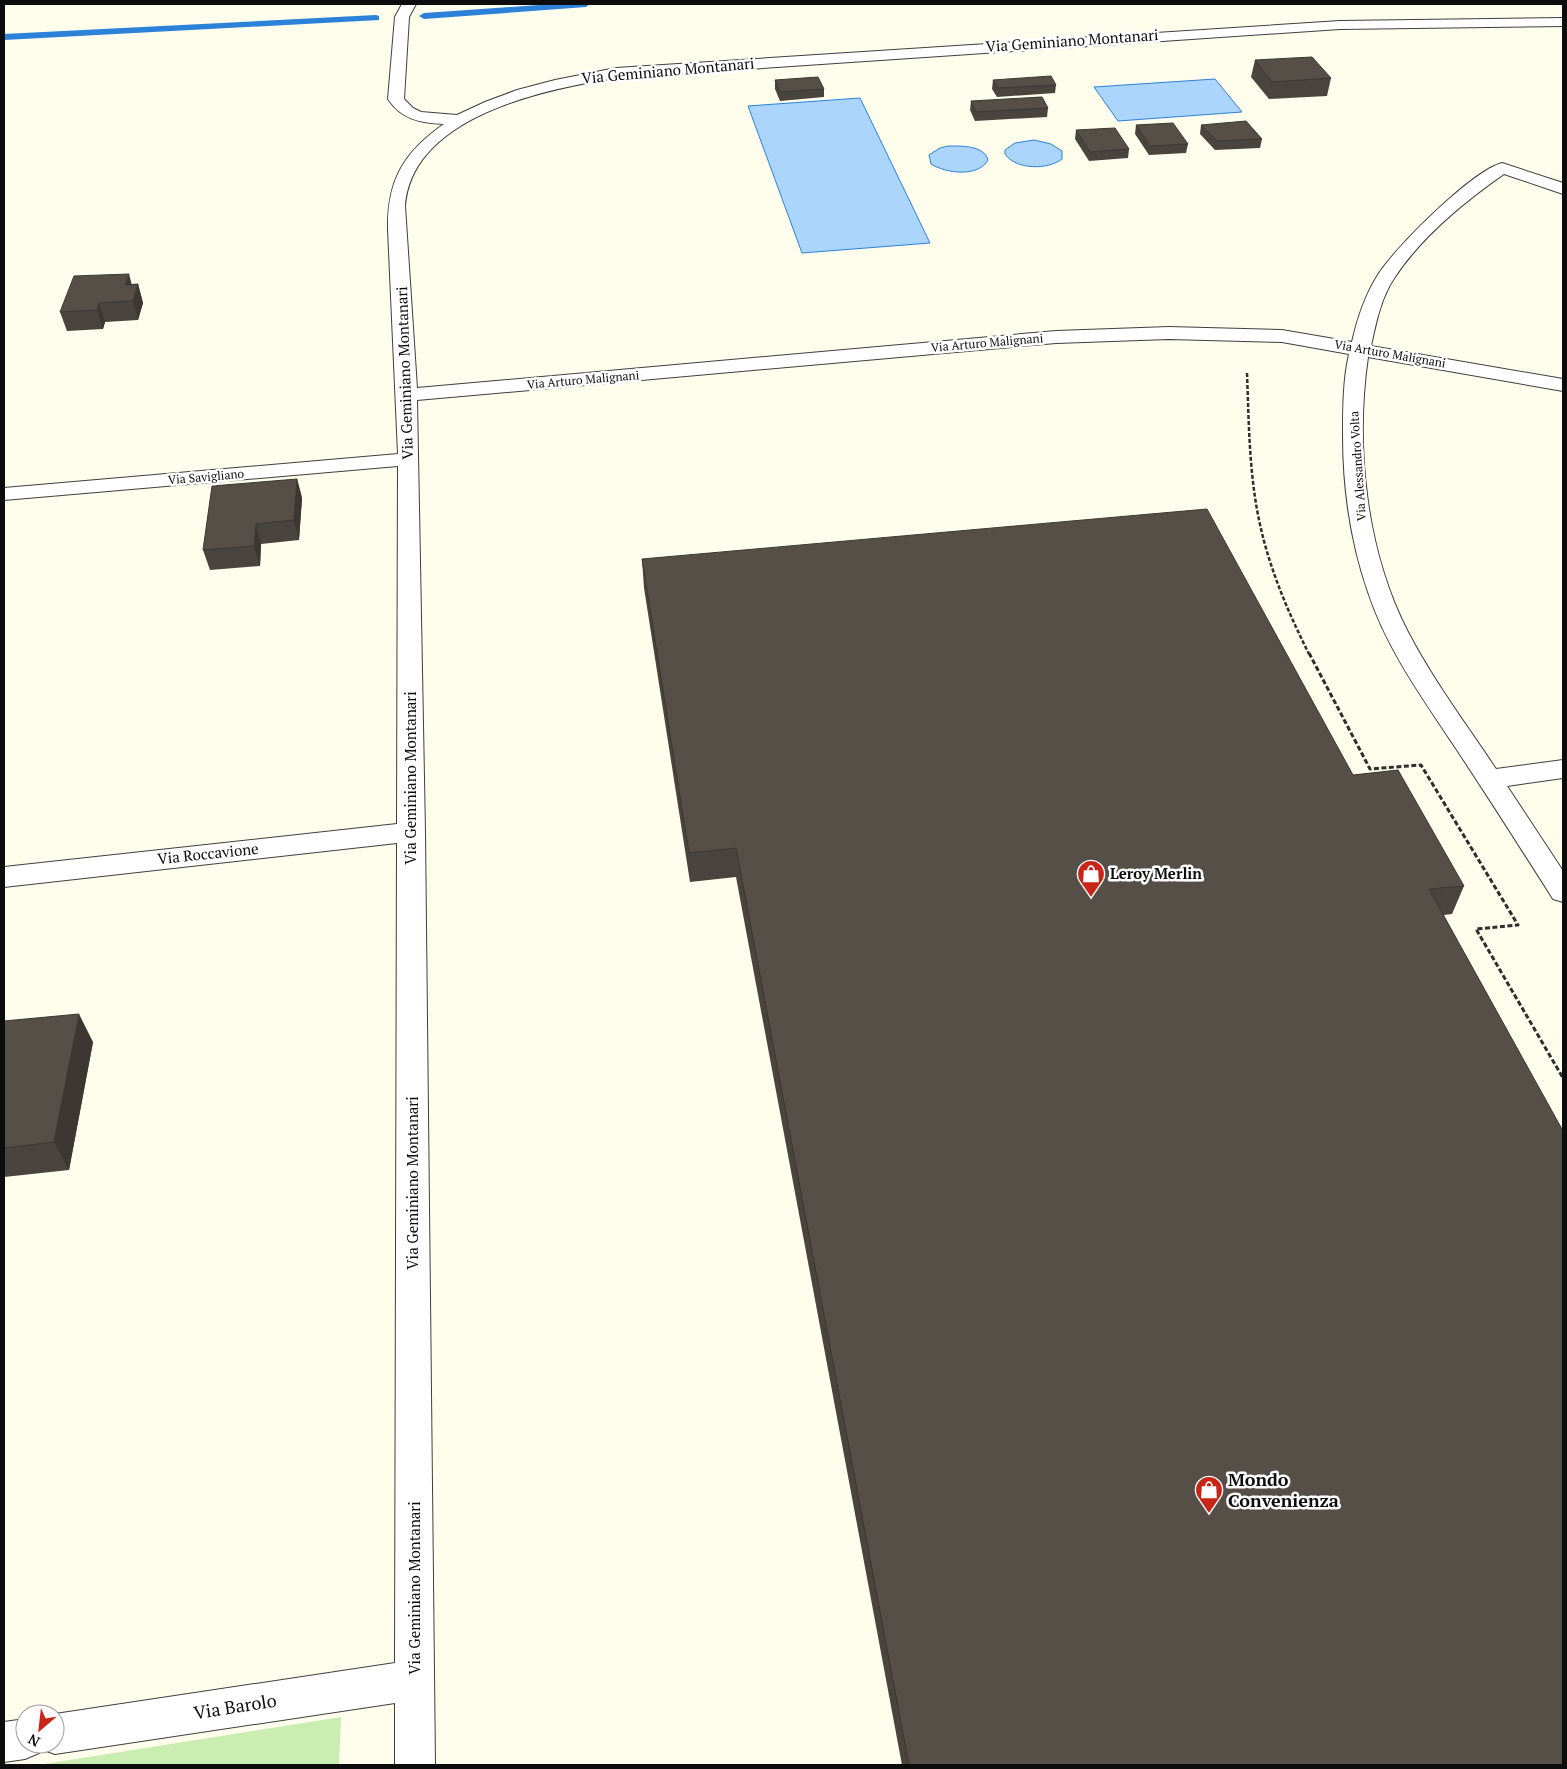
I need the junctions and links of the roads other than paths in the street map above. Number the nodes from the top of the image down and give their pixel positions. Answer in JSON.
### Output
{"nodes":[{"id":1,"x":409,"y":4,"type":"edge"},
{"id":2,"x":1563,"y":22,"type":"edge"},
{"id":3,"x":459,"y":120,"type":"junction"},
{"id":4,"x":1563,"y":190,"type":"edge"},
{"id":5,"x":1359,"y":348,"type":"junction"},
{"id":6,"x":1563,"y":385,"type":"edge"},
{"id":7,"x":408,"y":395,"type":"junction"},
{"id":8,"x":409,"y":459,"type":"junction"},
{"id":9,"x":4,"y":494,"type":"edge"},
{"id":10,"x":1563,"y":770,"type":"edge"},
{"id":11,"x":1489,"y":779,"type":"junction"},
{"id":12,"x":412,"y":832,"type":"junction"},
{"id":13,"x":4,"y":877,"type":"edge"},
{"id":14,"x":1563,"y":892,"type":"edge"},
{"id":15,"x":415,"y":1680,"type":"junction"},
{"id":16,"x":65,"y":1732,"type":"edge"},
{"id":17,"x":415,"y":1765,"type":"edge"}],
"edges":[{"from":1,"to":3,"type":"street"},
{"from":2,"to":3,"type":"street","name":"Via Geminiano Montanari"},
{"from":3,"to":7,"type":"street","name":"Via Geminiano Montanari"},
{"from":4,"to":5,"type":"street","name":"Via Alessandro Volta"},
{"from":5,"to":6,"type":"street","name":"Via Arturo Malignani"},
{"from":5,"to":7,"type":"street","name":"Via Arturo Malignani"},
{"from":5,"to":11,"type":"street","name":"Via Alessandro Volta"},
{"from":7,"to":8,"type":"street","name":"Via Geminiano Montanari"},
{"from":8,"to":9,"type":"street","name":"Via Savigliano"},
{"from":8,"to":12,"type":"street","name":"Via Geminiano Montanari"},
{"from":10,"to":11,"type":"street"},
{"from":11,"to":14,"type":"street","name":"Via Alessandro Volta"},
{"from":12,"to":13,"type":"street","name":"Via Roccavione"},
{"from":12,"to":15,"type":"street","name":"Via Geminiano Montanari"},
{"from":15,"to":16,"type":"street","name":"Via Barolo"},
{"from":15,"to":17,"type":"street","name":"Via Geminiano Montanari"}]}
